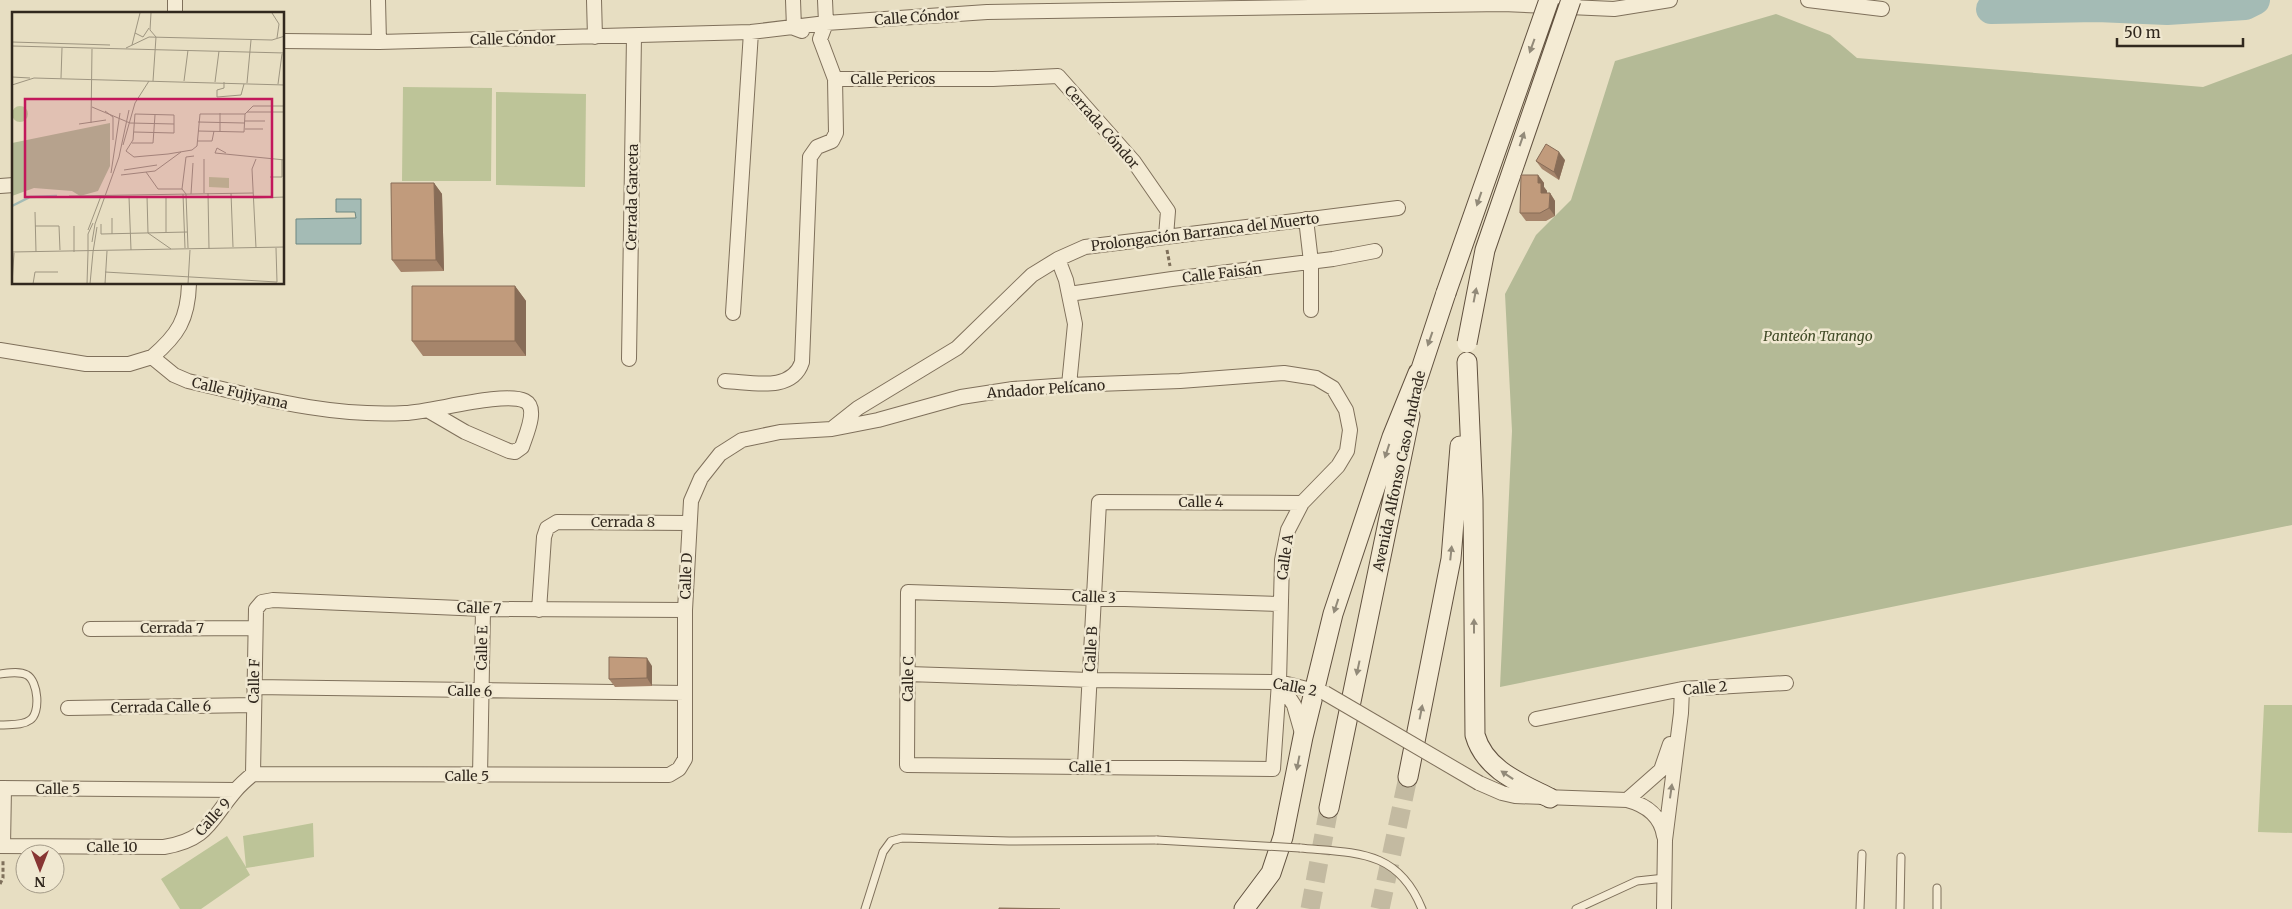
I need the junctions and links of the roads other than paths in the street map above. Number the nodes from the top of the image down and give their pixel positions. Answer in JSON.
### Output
{"nodes":[{"id":1,"x":378,"y":0,"type":"edge"},
{"id":2,"x":594,"y":0,"type":"edge"},
{"id":3,"x":793,"y":0,"type":"edge"},
{"id":4,"x":825,"y":0,"type":"edge"},
{"id":5,"x":1549,"y":0,"type":"edge"},
{"id":6,"x":1670,"y":0,"type":"edge"},
{"id":7,"x":1808,"y":0,"type":"edge"},
{"id":8,"x":1325,"y":3,"type":"edge"},
{"id":9,"x":1580,"y":3,"type":"edge"},
{"id":10,"x":1155,"y":5,"type":"edge"},
{"id":11,"x":987,"y":6,"type":"edge"},
{"id":12,"x":1882,"y":9,"type":"dead end"},
{"id":13,"x":826,"y":23,"type":"junction"},
{"id":14,"x":794,"y":28,"type":"junction"},
{"id":15,"x":751,"y":32,"type":"junction"},
{"id":16,"x":634,"y":36,"type":"junction"},
{"id":17,"x":595,"y":37,"type":"junction"},
{"id":18,"x":820,"y":39,"type":"junction"},
{"id":19,"x":285,"y":41,"type":"edge"},
{"id":20,"x":379,"y":42,"type":"junction"},
{"id":21,"x":835,"y":79,"type":"junction"},
{"id":22,"x":993,"y":79,"type":"joint"},
{"id":23,"x":1398,"y":208,"type":"dead end"},
{"id":24,"x":1306,"y":219,"type":"junction"},
{"id":25,"x":1166,"y":236,"type":"junction"},
{"id":26,"x":1375,"y":251,"type":"dead end"},
{"id":27,"x":1058,"y":259,"type":"junction"},
{"id":28,"x":1311,"y":262,"type":"junction"},
{"id":29,"x":189,"y":285,"type":"edge"},
{"id":30,"x":1069,"y":294,"type":"junction"},
{"id":31,"x":1311,"y":310,"type":"dead end"},
{"id":32,"x":734,"y":313,"type":"dead end"},
{"id":33,"x":0,"y":350,"type":"edge"},
{"id":34,"x":152,"y":357,"type":"junction"},
{"id":35,"x":629,"y":359,"type":"dead end"},
{"id":36,"x":1467,"y":362,"type":"junction"},
{"id":37,"x":1418,"y":373,"type":"junction"},
{"id":38,"x":1316,"y":378,"type":"joint"},
{"id":39,"x":725,"y":381,"type":"dead end"},
{"id":40,"x":1069,"y":385,"type":"junction"},
{"id":41,"x":429,"y":411,"type":"junction"},
{"id":42,"x":832,"y":429,"type":"junction"},
{"id":43,"x":780,"y":432,"type":"joint"},
{"id":44,"x":1099,"y":502,"type":"joint"},
{"id":45,"x":1302,"y":503,"type":"junction"},
{"id":46,"x":688,"y":522,"type":"junction"},
{"id":47,"x":908,"y":592,"type":"joint"},
{"id":48,"x":1094,"y":597,"type":"junction"},
{"id":49,"x":273,"y":600,"type":"joint"},
{"id":50,"x":1280,"y":604,"type":"junction"},
{"id":51,"x":483,"y":609,"type":"junction"},
{"id":52,"x":539,"y":610,"type":"junction"},
{"id":53,"x":685,"y":610,"type":"junction"},
{"id":54,"x":255,"y":628,"type":"junction"},
{"id":55,"x":90,"y":629,"type":"dead end"},
{"id":56,"x":0,"y":674,"type":"edge"},
{"id":57,"x":908,"y":674,"type":"junction"},
{"id":58,"x":1090,"y":680,"type":"junction"},
{"id":59,"x":1278,"y":682,"type":"junction"},
{"id":60,"x":1786,"y":683,"type":"dead end"},
{"id":61,"x":254,"y":687,"type":"junction"},
{"id":62,"x":1682,"y":689,"type":"junction"},
{"id":63,"x":482,"y":691,"type":"junction"},
{"id":64,"x":1320,"y":691,"type":"junction"},
{"id":65,"x":685,"y":693,"type":"junction"},
{"id":66,"x":254,"y":705,"type":"junction"},
{"id":67,"x":68,"y":708,"type":"dead end"},
{"id":68,"x":1681,"y":713,"type":"junction"},
{"id":69,"x":1536,"y":720,"type":"dead end"},
{"id":70,"x":0,"y":725,"type":"edge"},
{"id":71,"x":1303,"y":737,"type":"junction"},
{"id":72,"x":907,"y":765,"type":"joint"},
{"id":73,"x":1085,"y":766,"type":"junction"},
{"id":74,"x":679,"y":770,"type":"joint"},
{"id":75,"x":1273,"y":770,"type":"joint"},
{"id":76,"x":253,"y":774,"type":"junction"},
{"id":77,"x":480,"y":776,"type":"junction"},
{"id":78,"x":1408,"y":777,"type":"tunnel mouth"},
{"id":79,"x":2,"y":788,"type":"edge"},
{"id":80,"x":236,"y":790,"type":"junction"},
{"id":81,"x":1550,"y":798,"type":"junction"},
{"id":82,"x":1627,"y":800,"type":"junction"},
{"id":83,"x":1329,"y":808,"type":"tunnel mouth"},
{"id":84,"x":1664,"y":840,"type":"junction"},
{"id":85,"x":1,"y":846,"type":"edge"},
{"id":86,"x":164,"y":847,"type":"joint"},
{"id":87,"x":1862,"y":854,"type":"dead end"},
{"id":88,"x":1902,"y":857,"type":"dead end"},
{"id":89,"x":1665,"y":878,"type":"junction"},
{"id":90,"x":1937,"y":888,"type":"dead end"},
{"id":91,"x":1592,"y":906,"type":"edge"},
{"id":92,"x":865,"y":909,"type":"edge"},
{"id":93,"x":1244,"y":909,"type":"edge"},
{"id":94,"x":1422,"y":909,"type":"edge"},
{"id":95,"x":1576,"y":909,"type":"edge"},
{"id":96,"x":1664,"y":909,"type":"edge"},
{"id":97,"x":1860,"y":909,"type":"edge"},
{"id":98,"x":1900,"y":909,"type":"edge"},
{"id":99,"x":1937,"y":909,"type":"edge"}],
"edges":[{"from":1,"to":20,"type":"street"},
{"from":2,"to":17,"type":"street"},
{"from":3,"to":14,"type":"street"},
{"from":4,"to":13,"type":"street"},
{"from":5,"to":37,"type":"main road","name":"Avenida Alfonso Caso Andrade","one_way":true,"bridge":true},
{"from":6,"to":9,"type":"street","name":"Calle Cóndor"},
{"from":7,"to":12,"type":"street"},
{"from":8,"to":9,"type":"street","name":"Calle Cóndor"},
{"from":8,"to":10,"type":"street","name":"Calle Cóndor"},
{"from":36,"to":9,"type":"main road","one_way":true,"bridge":true},
{"from":10,"to":11,"type":"street","name":"Calle Cóndor"},
{"from":11,"to":13,"type":"street","name":"Calle Cóndor"},
{"from":13,"to":14,"type":"street","name":"Calle Cóndor"},
{"from":13,"to":18,"type":"street"},
{"from":14,"to":15,"type":"street","name":"Calle Cóndor"},
{"from":14,"to":18,"type":"street"},
{"from":15,"to":16,"type":"street","name":"Calle Cóndor"},
{"from":15,"to":32,"type":"street"},
{"from":16,"to":17,"type":"street","name":"Calle Cóndor"},
{"from":16,"to":35,"type":"street","name":"Cerrada Garceta"},
{"from":17,"to":20,"type":"street","name":"Calle Cóndor"},
{"from":18,"to":21,"type":"street","name":"Calle Pericos"},
{"from":19,"to":20,"type":"street","name":"Calle Cóndor"},
{"from":21,"to":22,"type":"street","name":"Calle Pericos"},
{"from":21,"to":39,"type":"street"},
{"from":22,"to":25,"type":"street","name":"Cerrada Cóndor"},
{"from":23,"to":24,"type":"street","name":"Prolongación Barranca del Muerto"},
{"from":24,"to":25,"type":"street","name":"Prolongación Barranca del Muerto"},
{"from":24,"to":28,"type":"street"},
{"from":25,"to":27,"type":"street","name":"Prolongación Barranca del Muerto"},
{"from":26,"to":28,"type":"street","name":"Calle Faisán"},
{"from":27,"to":30,"type":"street"},
{"from":27,"to":42,"type":"street","name":"Prolongación Barranca del Muerto"},
{"from":28,"to":30,"type":"street","name":"Calle Faisán"},
{"from":28,"to":31,"type":"street"},
{"from":29,"to":34,"type":"street"},
{"from":30,"to":40,"type":"street"},
{"from":33,"to":34,"type":"street"},
{"from":34,"to":41,"type":"street","name":"Calle Fujiyama"},
{"from":78,"to":36,"type":"main road","one_way":true},
{"from":81,"to":36,"type":"main road","one_way":true},
{"from":37,"to":64,"type":"main road","one_way":true},
{"from":37,"to":83,"type":"main road","name":"Avenida Alfonso Caso Andrade","one_way":true},
{"from":38,"to":40,"type":"street","name":"Andador Pelícano"},
{"from":38,"to":45,"type":"street","name":"Calle A"},
{"from":40,"to":42,"type":"street","name":"Andador Pelícano"},
{"from":41,"to":41,"type":"street","name":"Calle Fujiyama"},
{"from":42,"to":43,"type":"street","name":"Andador Pelícano"},
{"from":43,"to":46,"type":"street","name":"Calle D"},
{"from":44,"to":45,"type":"street","name":"Calle 4"},
{"from":44,"to":48,"type":"street","name":"Calle B"},
{"from":45,"to":50,"type":"street","name":"Calle A"},
{"from":46,"to":52,"type":"street","name":"Cerrada 8"},
{"from":46,"to":53,"type":"street","name":"Calle D"},
{"from":47,"to":48,"type":"street","name":"Calle 3"},
{"from":47,"to":57,"type":"street","name":"Calle C"},
{"from":48,"to":50,"type":"street","name":"Calle 3"},
{"from":48,"to":58,"type":"street","name":"Calle B"},
{"from":49,"to":51,"type":"street","name":"Calle 7"},
{"from":49,"to":54,"type":"street","name":"Calle F"},
{"from":50,"to":59,"type":"street","name":"Calle A"},
{"from":51,"to":52,"type":"street","name":"Calle 7"},
{"from":51,"to":63,"type":"street","name":"Calle E"},
{"from":52,"to":53,"type":"street","name":"Calle 7"},
{"from":53,"to":65,"type":"street","name":"Calle D"},
{"from":54,"to":55,"type":"street","name":"Cerrada 7"},
{"from":54,"to":61,"type":"street","name":"Calle F"},
{"from":56,"to":70,"type":"lane"},
{"from":57,"to":58,"type":"street","name":"Calle 2"},
{"from":57,"to":72,"type":"street","name":"Calle C"},
{"from":58,"to":59,"type":"street","name":"Calle 2"},
{"from":58,"to":73,"type":"street","name":"Calle B"},
{"from":59,"to":64,"type":"street","name":"Calle 2"},
{"from":59,"to":71,"type":"street"},
{"from":59,"to":75,"type":"street","name":"Calle A"},
{"from":60,"to":62,"type":"street","name":"Calle 2"},
{"from":61,"to":63,"type":"street","name":"Calle 6"},
{"from":61,"to":66,"type":"street","name":"Calle F"},
{"from":62,"to":68,"type":"street"},
{"from":62,"to":69,"type":"street","name":"Calle 2"},
{"from":63,"to":65,"type":"street","name":"Calle 6"},
{"from":63,"to":77,"type":"street","name":"Calle E"},
{"from":64,"to":71,"type":"main road"},
{"from":64,"to":81,"type":"street","name":"Calle 2","bridge":true},
{"from":65,"to":74,"type":"street","name":"Calle D"},
{"from":66,"to":67,"type":"street","name":"Cerrada Calle 6"},
{"from":66,"to":76,"type":"street","name":"Calle F"},
{"from":68,"to":82,"type":"street"},
{"from":84,"to":68,"type":"street","one_way":true},
{"from":71,"to":93,"type":"main road","one_way":true},
{"from":72,"to":73,"type":"street","name":"Calle 1"},
{"from":73,"to":75,"type":"street","name":"Calle 1"},
{"from":74,"to":77,"type":"street","name":"Calle 5"},
{"from":76,"to":77,"type":"street","name":"Calle 5"},
{"from":76,"to":80,"type":"street","name":"Calle 9"},
{"from":79,"to":80,"type":"street","name":"Calle 5"},
{"from":79,"to":85,"type":"street"},
{"from":80,"to":86,"type":"street","name":"Calle 9"},
{"from":81,"to":82,"type":"street","name":"Calle 2"},
{"from":82,"to":84,"type":"street","name":"Calle 2"},
{"from":84,"to":89,"type":"street"},
{"from":85,"to":86,"type":"street","name":"Calle 10"},
{"from":87,"to":97,"type":"lane"},
{"from":88,"to":98,"type":"lane"},
{"from":89,"to":91,"type":"lane"},
{"from":89,"to":96,"type":"street"},
{"from":90,"to":99,"type":"lane"},
{"from":91,"to":95,"type":"lane"},
{"from":92,"to":94,"type":"lane","bridge":true}]}
